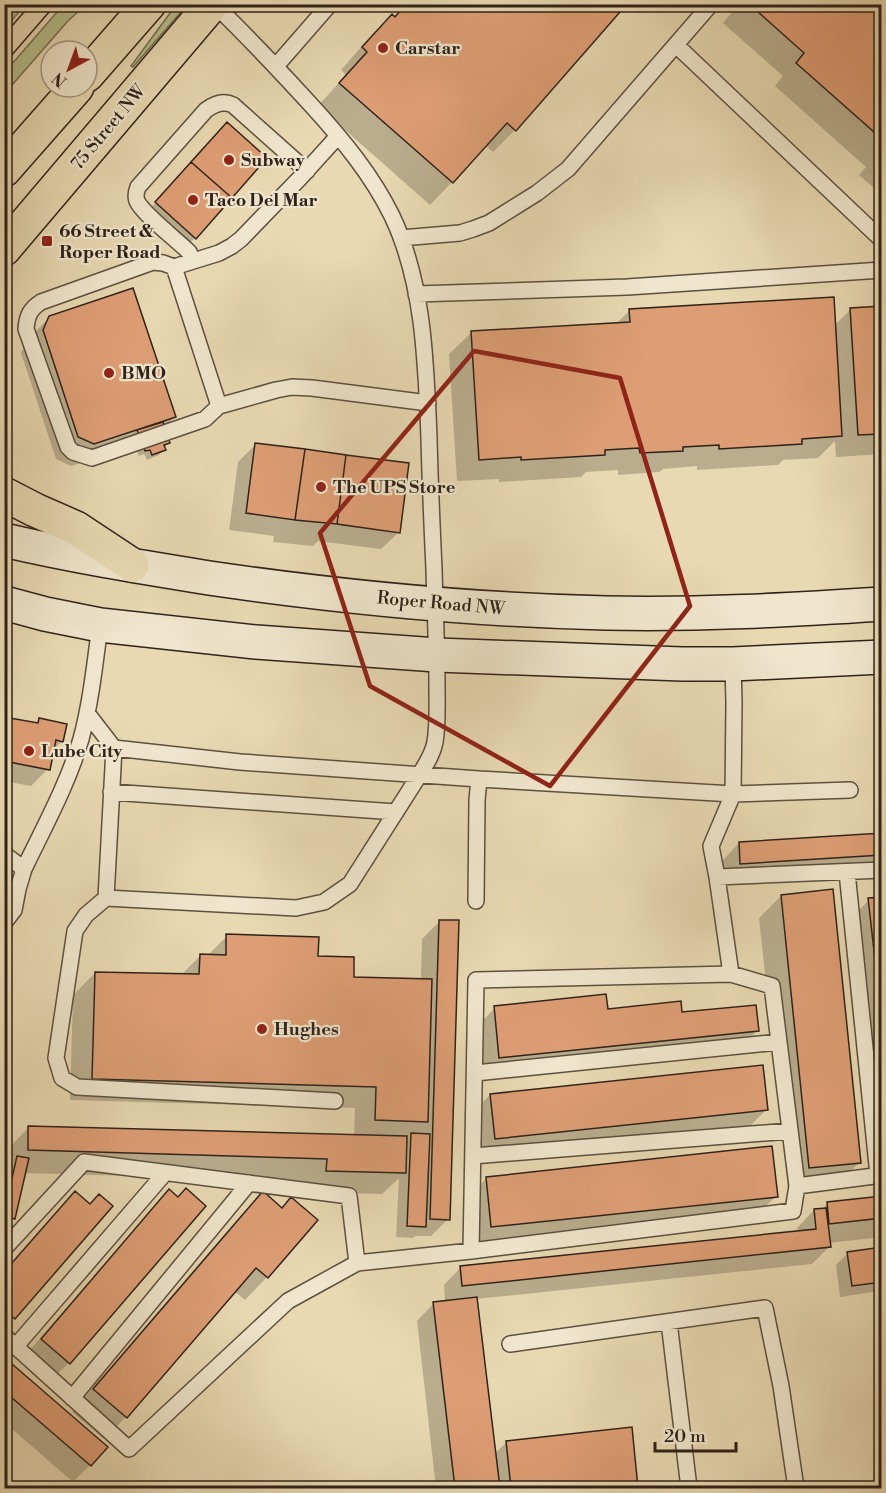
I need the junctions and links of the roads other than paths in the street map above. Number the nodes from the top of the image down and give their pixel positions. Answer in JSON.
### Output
{"nodes":[{"id":1,"x":148,"y":4,"type":"edge"},
{"id":2,"x":213,"y":4,"type":"edge"},
{"id":3,"x":330,"y":4,"type":"edge"},
{"id":4,"x":711,"y":4,"type":"edge"},
{"id":5,"x":676,"y":45,"type":"junction"},
{"id":6,"x":99,"y":61,"type":"edge"},
{"id":7,"x":276,"y":66,"type":"junction"},
{"id":8,"x":66,"y":99,"type":"edge"},
{"id":9,"x":338,"y":136,"type":"junction"},
{"id":10,"x":4,"y":170,"type":"edge"},
{"id":11,"x":307,"y":171,"type":"junction"},
{"id":12,"x":401,"y":238,"type":"junction"},
{"id":13,"x":882,"y":240,"type":"edge"},
{"id":14,"x":4,"y":249,"type":"edge"},
{"id":15,"x":193,"y":261,"type":"junction"},
{"id":16,"x":174,"y":267,"type":"junction"},
{"id":17,"x":882,"y":270,"type":"edge"},
{"id":18,"x":416,"y":294,"type":"junction"},
{"id":19,"x":428,"y":403,"type":"junction"},
{"id":20,"x":219,"y":406,"type":"junction"},
{"id":21,"x":4,"y":494,"type":"edge"},
{"id":22,"x":4,"y":540,"type":"edge"},
{"id":23,"x":132,"y":565,"type":"junction"},
{"id":24,"x":4,"y":603,"type":"edge"},
{"id":25,"x":435,"y":604,"type":"junction"},
{"id":26,"x":882,"y":604,"type":"edge"},
{"id":27,"x":100,"y":625,"type":"junction"},
{"id":28,"x":437,"y":655,"type":"junction"},
{"id":29,"x":882,"y":657,"type":"edge"},
{"id":30,"x":733,"y":664,"type":"junction"},
{"id":31,"x":87,"y":713,"type":"junction"},
{"id":32,"x":114,"y":748,"type":"junction"},
{"id":33,"x":420,"y":774,"type":"junction"},
{"id":34,"x":479,"y":779,"type":"junction"},
{"id":35,"x":850,"y":790,"type":"dead end"},
{"id":36,"x":111,"y":792,"type":"junction"},
{"id":37,"x":733,"y":795,"type":"junction"},
{"id":38,"x":396,"y":812,"type":"junction"},
{"id":39,"x":4,"y":854,"type":"edge"},
{"id":40,"x":24,"y":869,"type":"junction"},
{"id":41,"x":882,"y":870,"type":"edge"},
{"id":42,"x":847,"y":872,"type":"junction"},
{"id":43,"x":717,"y":877,"type":"junction"},
{"id":44,"x":106,"y":898,"type":"junction"},
{"id":45,"x":476,"y":901,"type":"dead end"},
{"id":46,"x":4,"y":923,"type":"edge"},
{"id":47,"x":731,"y":974,"type":"junction"},
{"id":48,"x":779,"y":1042,"type":"junction"},
{"id":49,"x":475,"y":1073,"type":"junction"},
{"id":50,"x":335,"y":1101,"type":"dead end"},
{"id":51,"x":790,"y":1131,"type":"junction"},
{"id":52,"x":473,"y":1156,"type":"junction"},
{"id":53,"x":165,"y":1173,"type":"junction"},
{"id":54,"x":880,"y":1175,"type":"edge"},
{"id":55,"x":249,"y":1184,"type":"junction"},
{"id":56,"x":797,"y":1186,"type":"junction"},
{"id":57,"x":4,"y":1249,"type":"edge"},
{"id":58,"x":471,"y":1251,"type":"junction"},
{"id":59,"x":357,"y":1263,"type":"junction"},
{"id":60,"x":669,"y":1322,"type":"junction"},
{"id":61,"x":10,"y":1341,"type":"edge"},
{"id":62,"x":510,"y":1344,"type":"dead end"},
{"id":63,"x":72,"y":1398,"type":"junction"},
{"id":64,"x":689,"y":1488,"type":"edge"},
{"id":65,"x":796,"y":1488,"type":"edge"}],
"edges":[{"from":1,"to":6,"type":"main road"},
{"from":2,"to":7,"type":"lane"},
{"from":2,"to":14,"type":"main road","name":"75 Street NW"},
{"from":3,"to":7,"type":"lane"},
{"from":4,"to":5,"type":"lane"},
{"from":5,"to":12,"type":"lane"},
{"from":5,"to":13,"type":"lane"},
{"from":7,"to":9,"type":"lane"},
{"from":8,"to":10,"type":"main road"},
{"from":9,"to":11,"type":"lane"},
{"from":9,"to":12,"type":"lane"},
{"from":11,"to":15,"type":"lane"},
{"from":11,"to":15,"type":"lane"},
{"from":12,"to":18,"type":"lane"},
{"from":15,"to":16,"type":"lane"},
{"from":16,"to":20,"type":"lane"},
{"from":16,"to":20,"type":"lane"},
{"from":17,"to":18,"type":"lane"},
{"from":18,"to":19,"type":"lane"},
{"from":19,"to":20,"type":"lane"},
{"from":19,"to":25,"type":"lane"},
{"from":21,"to":23,"type":"main road"},
{"from":22,"to":23,"type":"main road","name":"Roper Road NW"},
{"from":23,"to":25,"type":"main road","name":"Roper Road NW"},
{"from":24,"to":27,"type":"main road"},
{"from":25,"to":26,"type":"main road","name":"Roper Road NW"},
{"from":25,"to":28,"type":"lane"},
{"from":27,"to":28,"type":"main road"},
{"from":27,"to":31,"type":"lane"},
{"from":28,"to":30,"type":"main road"},
{"from":28,"to":33,"type":"lane"},
{"from":29,"to":30,"type":"main road"},
{"from":30,"to":37,"type":"lane"},
{"from":31,"to":32,"type":"lane"},
{"from":31,"to":40,"type":"lane"},
{"from":32,"to":33,"type":"lane"},
{"from":32,"to":36,"type":"lane"},
{"from":33,"to":34,"type":"lane"},
{"from":33,"to":38,"type":"lane"},
{"from":34,"to":37,"type":"lane"},
{"from":34,"to":45,"type":"lane"},
{"from":35,"to":37,"type":"lane"},
{"from":36,"to":38,"type":"lane"},
{"from":36,"to":44,"type":"lane"},
{"from":37,"to":43,"type":"lane"},
{"from":38,"to":44,"type":"lane"},
{"from":39,"to":40,"type":"lane"},
{"from":40,"to":46,"type":"lane"},
{"from":41,"to":42,"type":"lane"},
{"from":42,"to":43,"type":"lane"},
{"from":42,"to":54,"type":"lane"},
{"from":43,"to":47,"type":"lane"},
{"from":44,"to":50,"type":"lane"},
{"from":47,"to":48,"type":"lane"},
{"from":47,"to":49,"type":"lane"},
{"from":48,"to":49,"type":"lane"},
{"from":48,"to":51,"type":"lane"},
{"from":49,"to":52,"type":"lane"},
{"from":51,"to":52,"type":"lane"},
{"from":51,"to":56,"type":"lane"},
{"from":52,"to":58,"type":"lane"},
{"from":53,"to":55,"type":"lane"},
{"from":53,"to":57,"type":"lane"},
{"from":53,"to":61,"type":"lane"},
{"from":54,"to":56,"type":"lane"},
{"from":55,"to":59,"type":"lane"},
{"from":55,"to":63,"type":"lane"},
{"from":56,"to":58,"type":"lane"},
{"from":58,"to":59,"type":"lane"},
{"from":59,"to":63,"type":"lane"},
{"from":60,"to":62,"type":"lane"},
{"from":60,"to":64,"type":"lane"},
{"from":60,"to":65,"type":"lane"},
{"from":61,"to":63,"type":"lane"}]}
